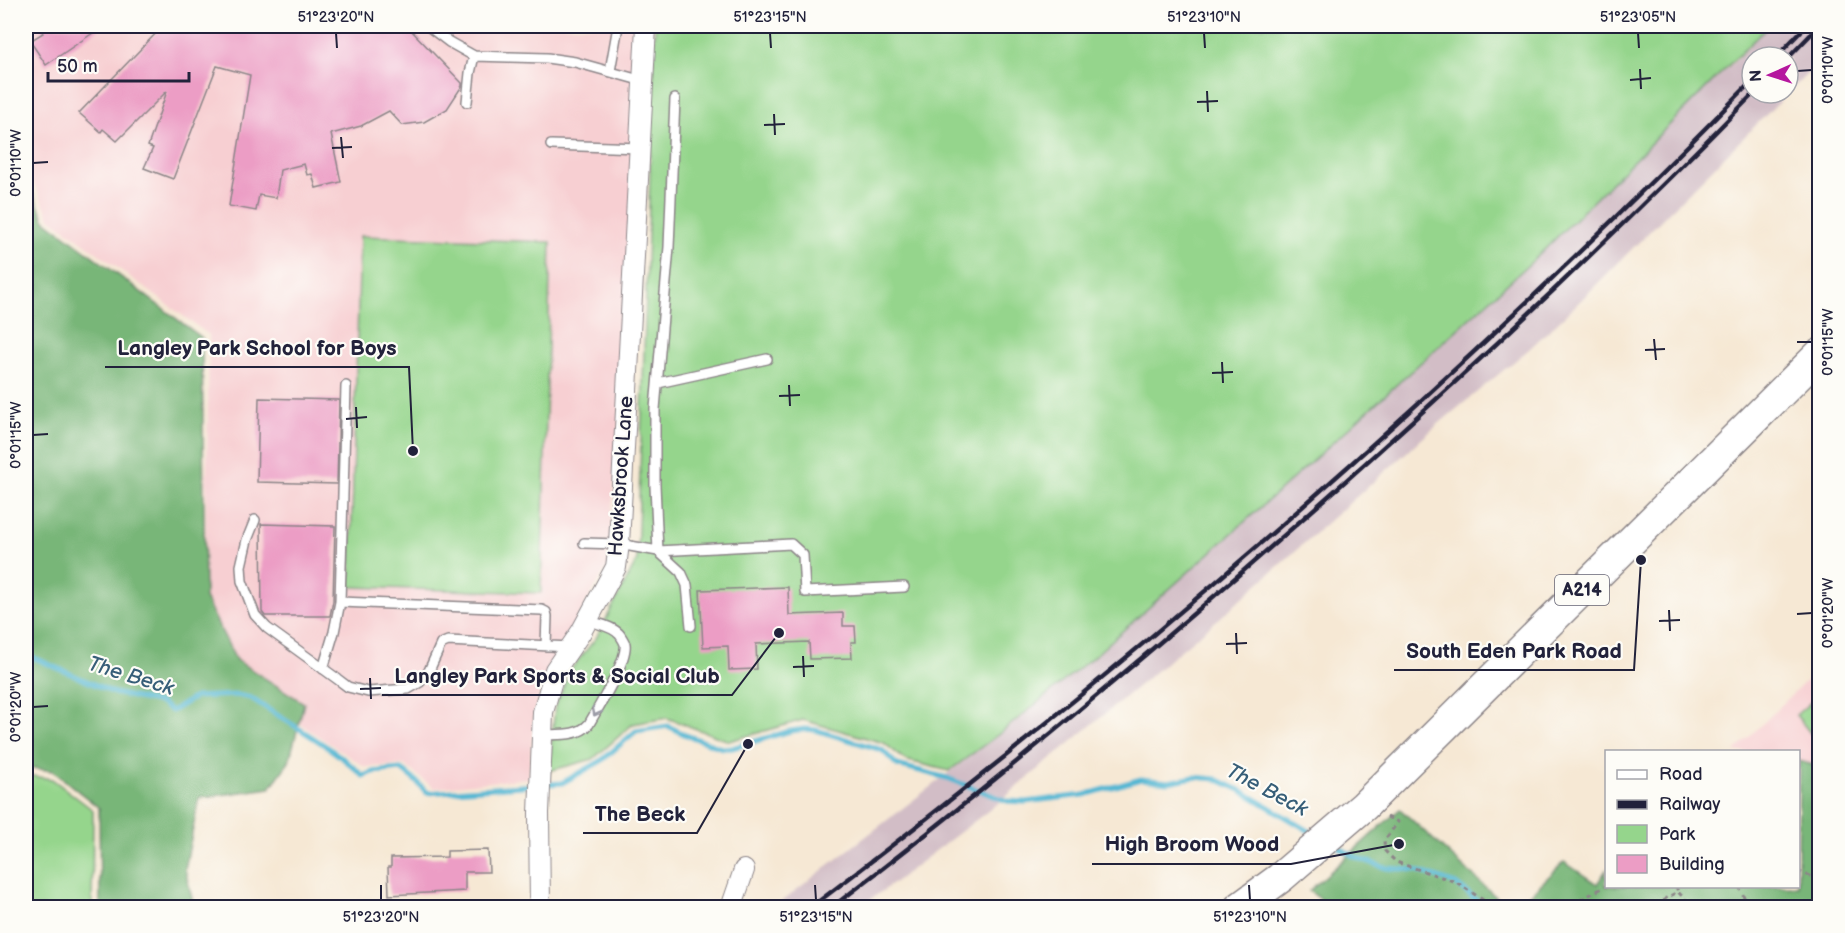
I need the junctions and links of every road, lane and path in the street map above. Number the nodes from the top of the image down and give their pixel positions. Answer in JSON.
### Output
{"nodes":[{"id":1,"x":428,"y":26,"type":"edge"},
{"id":2,"x":618,"y":26,"type":"edge"},
{"id":3,"x":646,"y":26,"type":"edge"},
{"id":4,"x":474,"y":56,"type":"junction"},
{"id":5,"x":610,"y":71,"type":"junction"},
{"id":6,"x":643,"y":81,"type":"junction"},
{"id":7,"x":675,"y":99,"type":"dead end"},
{"id":8,"x":467,"y":102,"type":"dead end"},
{"id":9,"x":551,"y":145,"type":"dead end"},
{"id":10,"x":640,"y":148,"type":"junction"},
{"id":11,"x":1820,"y":354,"type":"edge"},
{"id":12,"x":767,"y":359,"type":"dead end"},
{"id":13,"x":658,"y":383,"type":"junction"},
{"id":14,"x":346,"y":386,"type":"dead end"},
{"id":15,"x":255,"y":520,"type":"dead end"},
{"id":16,"x":584,"y":543,"type":"dead end"},
{"id":17,"x":619,"y":544,"type":"junction"},
{"id":18,"x":658,"y":551,"type":"junction"},
{"id":19,"x":904,"y":586,"type":"dead end"},
{"id":20,"x":340,"y":602,"type":"junction"},
{"id":21,"x":587,"y":620,"type":"junction"},
{"id":22,"x":691,"y":626,"type":"dead end"},
{"id":23,"x":546,"y":646,"type":"junction"},
{"id":24,"x":570,"y":647,"type":"junction"},
{"id":25,"x":323,"y":669,"type":"junction"},
{"id":26,"x":542,"y":735,"type":"junction"},
{"id":27,"x":1354,"y":816,"type":"junction"},
{"id":28,"x":744,"y":870,"type":"dead end"},
{"id":29,"x":1800,"y":872,"type":"edge"},
{"id":30,"x":1820,"y":883,"type":"edge"},
{"id":31,"x":1605,"y":887,"type":"edge"},
{"id":32,"x":1677,"y":888,"type":"edge"},
{"id":33,"x":1740,"y":888,"type":"edge"},
{"id":34,"x":1678,"y":892,"type":"junction"},
{"id":35,"x":540,"y":908,"type":"edge"},
{"id":36,"x":731,"y":908,"type":"edge"},
{"id":37,"x":1239,"y":908,"type":"edge"},
{"id":38,"x":1495,"y":908,"type":"edge"},
{"id":39,"x":1565,"y":908,"type":"edge"},
{"id":40,"x":1658,"y":908,"type":"edge"},
{"id":41,"x":1694,"y":908,"type":"edge"},
{"id":42,"x":1749,"y":908,"type":"edge"}],
"edges":[{"from":1,"to":4,"type":"lane"},
{"from":2,"to":5,"type":"lane"},
{"from":3,"to":6,"type":"street","name":"Hawksbrook Lane"},
{"from":4,"to":5,"type":"lane"},
{"from":4,"to":8,"type":"lane"},
{"from":5,"to":6,"type":"lane"},
{"from":6,"to":10,"type":"street","name":"Hawksbrook Lane"},
{"from":7,"to":13,"type":"lane"},
{"from":9,"to":10,"type":"lane"},
{"from":10,"to":17,"type":"street","name":"Hawksbrook Lane"},
{"from":11,"to":27,"type":"main road","number":"A214"},
{"from":12,"to":13,"type":"lane"},
{"from":13,"to":18,"type":"lane"},
{"from":14,"to":20,"type":"lane"},
{"from":15,"to":25,"type":"lane"},
{"from":16,"to":17,"type":"lane"},
{"from":17,"to":18,"type":"lane"},
{"from":17,"to":21,"type":"street","name":"Hawksbrook Lane"},
{"from":18,"to":19,"type":"lane"},
{"from":18,"to":22,"type":"lane"},
{"from":20,"to":23,"type":"lane"},
{"from":20,"to":25,"type":"lane"},
{"from":21,"to":24,"type":"street","name":"Hawksbrook Lane"},
{"from":21,"to":26,"type":"lane","one_way":true},
{"from":23,"to":24,"type":"lane"},
{"from":23,"to":25,"type":"lane"},
{"from":24,"to":26,"type":"street","name":"Hawksbrook Lane"},
{"from":26,"to":35,"type":"street","name":"Hawksbrook Lane"},
{"from":27,"to":37,"type":"main road","number":"A214"},
{"from":27,"to":38,"type":"path"},
{"from":28,"to":36,"type":"street"},
{"from":29,"to":30,"type":"path"},
{"from":31,"to":39,"type":"path"},
{"from":32,"to":34,"type":"path"},
{"from":33,"to":42,"type":"path"},
{"from":34,"to":40,"type":"path"},
{"from":34,"to":41,"type":"path"}]}
